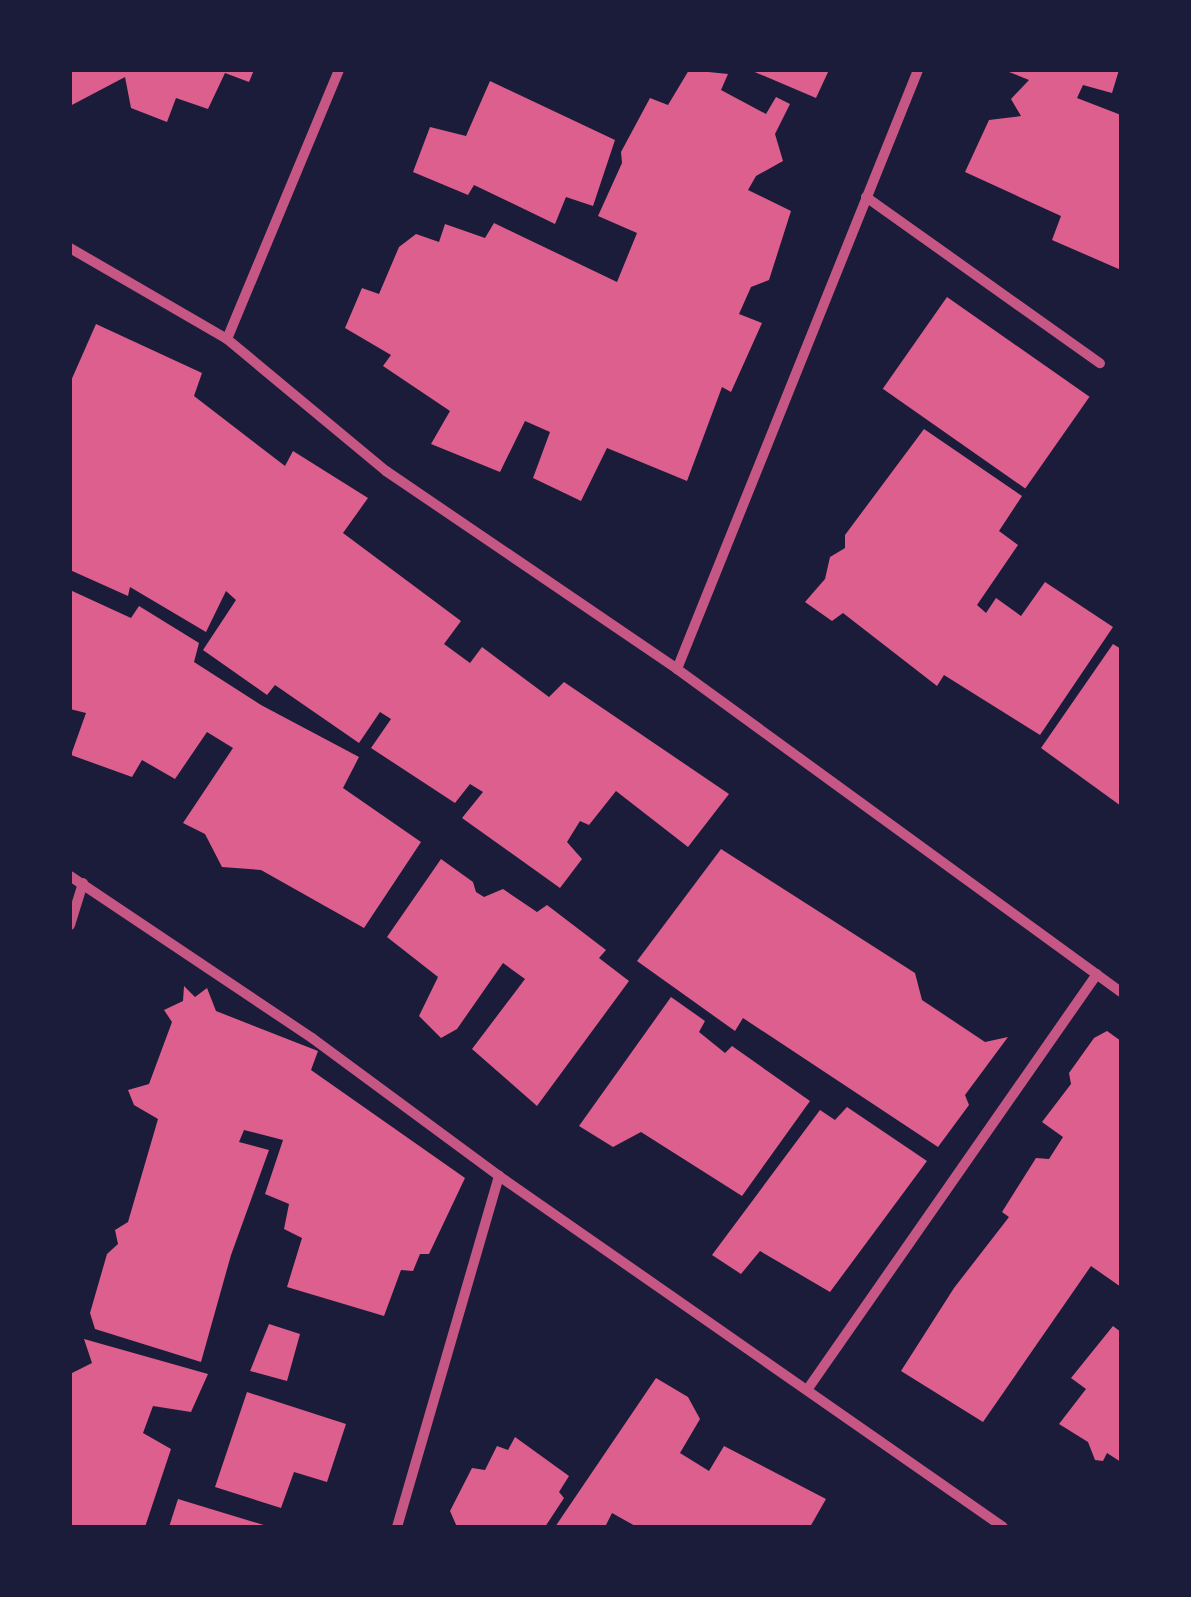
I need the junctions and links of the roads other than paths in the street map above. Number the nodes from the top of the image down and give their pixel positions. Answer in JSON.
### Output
{"nodes":[{"id":1,"x":339,"y":70,"type":"edge"},
{"id":2,"x":918,"y":70,"type":"edge"},
{"id":3,"x":866,"y":197,"type":"junction"},
{"id":4,"x":70,"y":248,"type":"edge"},
{"id":5,"x":227,"y":339,"type":"junction"},
{"id":6,"x":1100,"y":363,"type":"dead end"},
{"id":7,"x":677,"y":669,"type":"junction"},
{"id":8,"x":70,"y":876,"type":"edge"},
{"id":9,"x":84,"y":884,"type":"junction"},
{"id":10,"x":70,"y":925,"type":"edge"},
{"id":11,"x":1096,"y":974,"type":"junction"},
{"id":12,"x":1121,"y":992,"type":"edge"},
{"id":13,"x":499,"y":1176,"type":"junction"},
{"id":14,"x":807,"y":1390,"type":"junction"},
{"id":15,"x":397,"y":1527,"type":"edge"},
{"id":16,"x":1003,"y":1527,"type":"edge"}],
"edges":[{"from":1,"to":5,"type":"street"},
{"from":2,"to":3,"type":"street"},
{"from":3,"to":6,"type":"street"},
{"from":3,"to":7,"type":"street"},
{"from":4,"to":5,"type":"street"},
{"from":5,"to":7,"type":"street"},
{"from":7,"to":11,"type":"street"},
{"from":8,"to":9,"type":"street"},
{"from":9,"to":10,"type":"street"},
{"from":9,"to":13,"type":"street"},
{"from":11,"to":12,"type":"street"},
{"from":11,"to":14,"type":"street"},
{"from":13,"to":14,"type":"street"},
{"from":13,"to":15,"type":"street"},
{"from":14,"to":16,"type":"street"}]}
